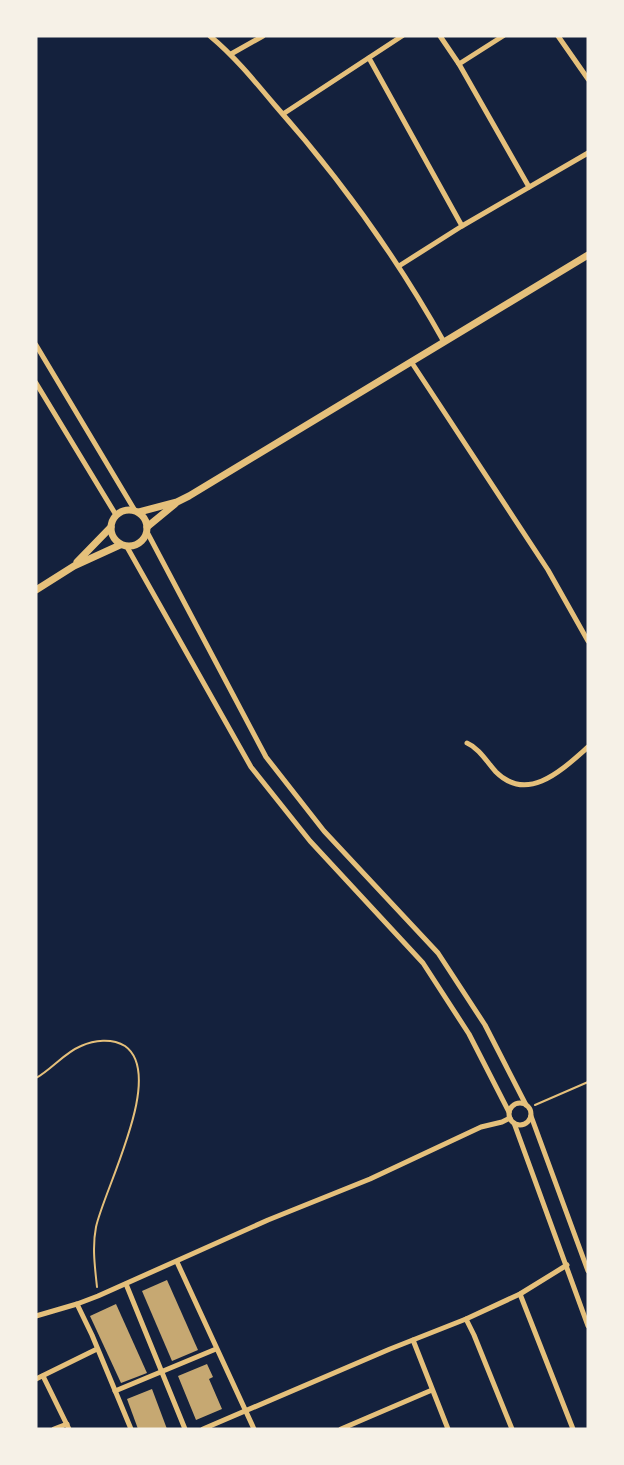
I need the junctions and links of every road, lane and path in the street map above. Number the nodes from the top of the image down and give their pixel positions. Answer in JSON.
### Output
{"nodes":[{"id":1,"x":210,"y":36,"type":"edge"},
{"id":2,"x":263,"y":36,"type":"edge"},
{"id":3,"x":402,"y":36,"type":"edge"},
{"id":4,"x":440,"y":36,"type":"edge"},
{"id":5,"x":503,"y":36,"type":"edge"},
{"id":6,"x":558,"y":36,"type":"edge"},
{"id":7,"x":231,"y":54,"type":"junction"},
{"id":8,"x":369,"y":58,"type":"junction"},
{"id":9,"x":459,"y":64,"type":"junction"},
{"id":10,"x":588,"y":79,"type":"edge"},
{"id":11,"x":283,"y":114,"type":"junction"},
{"id":12,"x":588,"y":153,"type":"edge"},
{"id":13,"x":529,"y":187,"type":"junction"},
{"id":14,"x":462,"y":226,"type":"junction"},
{"id":15,"x":588,"y":255,"type":"edge"},
{"id":16,"x":399,"y":266,"type":"junction"},
{"id":17,"x":444,"y":342,"type":"junction"},
{"id":18,"x":36,"y":345,"type":"edge"},
{"id":19,"x":411,"y":363,"type":"junction"},
{"id":20,"x":36,"y":383,"type":"edge"},
{"id":21,"x":177,"y":502,"type":"junction"},
{"id":22,"x":137,"y":511,"type":"junction"},
{"id":23,"x":116,"y":515,"type":"junction"},
{"id":24,"x":111,"y":527,"type":"junction"},
{"id":25,"x":147,"y":529,"type":"junction"},
{"id":26,"x":124,"y":546,"type":"junction"},
{"id":27,"x":74,"y":566,"type":"junction"},
{"id":28,"x":36,"y":590,"type":"edge"},
{"id":29,"x":588,"y":641,"type":"edge"},
{"id":30,"x":467,"y":742,"type":"dead end"},
{"id":31,"x":588,"y":747,"type":"edge"},
{"id":32,"x":36,"y":1078,"type":"edge"},
{"id":33,"x":588,"y":1082,"type":"edge"},
{"id":34,"x":528,"y":1106,"type":"junction"},
{"id":35,"x":509,"y":1115,"type":"junction"},
{"id":36,"x":531,"y":1116,"type":"junction"},
{"id":37,"x":514,"y":1123,"type":"junction"},
{"id":38,"x":177,"y":1262,"type":"junction"},
{"id":39,"x":567,"y":1265,"type":"junction"},
{"id":40,"x":588,"y":1271,"type":"edge"},
{"id":41,"x":126,"y":1284,"type":"junction"},
{"id":42,"x":520,"y":1294,"type":"junction"},
{"id":43,"x":98,"y":1296,"type":"junction"},
{"id":44,"x":77,"y":1304,"type":"junction"},
{"id":45,"x":36,"y":1316,"type":"edge"},
{"id":46,"x":466,"y":1319,"type":"junction"},
{"id":47,"x":588,"y":1326,"type":"edge"},
{"id":48,"x":413,"y":1340,"type":"junction"},
{"id":49,"x":97,"y":1349,"type":"junction"},
{"id":50,"x":216,"y":1349,"type":"junction"},
{"id":51,"x":162,"y":1372,"type":"junction"},
{"id":52,"x":43,"y":1376,"type":"junction"},
{"id":53,"x":36,"y":1379,"type":"edge"},
{"id":54,"x":432,"y":1390,"type":"junction"},
{"id":55,"x":115,"y":1391,"type":"junction"},
{"id":56,"x":246,"y":1410,"type":"junction"},
{"id":57,"x":68,"y":1427,"type":"edge"},
{"id":58,"x":54,"y":1429,"type":"edge"},
{"id":59,"x":131,"y":1429,"type":"edge"},
{"id":60,"x":184,"y":1429,"type":"edge"},
{"id":61,"x":202,"y":1429,"type":"edge"},
{"id":62,"x":254,"y":1429,"type":"edge"},
{"id":63,"x":341,"y":1429,"type":"edge"},
{"id":64,"x":448,"y":1429,"type":"edge"},
{"id":65,"x":512,"y":1429,"type":"edge"},
{"id":66,"x":573,"y":1429,"type":"edge"}],
"edges":[{"from":1,"to":7,"type":"street"},
{"from":2,"to":7,"type":"street"},
{"from":3,"to":8,"type":"street"},
{"from":4,"to":9,"type":"street"},
{"from":5,"to":9,"type":"street"},
{"from":6,"to":10,"type":"street"},
{"from":7,"to":11,"type":"street"},
{"from":8,"to":11,"type":"street"},
{"from":8,"to":14,"type":"street"},
{"from":9,"to":13,"type":"street"},
{"from":11,"to":16,"type":"street"},
{"from":12,"to":13,"type":"street"},
{"from":13,"to":14,"type":"street"},
{"from":14,"to":16,"type":"street"},
{"from":15,"to":17,"type":"street"},
{"from":16,"to":17,"type":"street"},
{"from":17,"to":19,"type":"street"},
{"from":18,"to":22,"type":"street"},
{"from":19,"to":21,"type":"street"},
{"from":19,"to":29,"type":"street"},
{"from":20,"to":23,"type":"street"},
{"from":21,"to":22,"type":"street"},
{"from":21,"to":25,"type":"street"},
{"from":22,"to":23,"type":"street"},
{"from":22,"to":25,"type":"street"},
{"from":23,"to":24,"type":"street"},
{"from":24,"to":26,"type":"street"},
{"from":24,"to":27,"type":"street"},
{"from":25,"to":26,"type":"street"},
{"from":25,"to":34,"type":"street"},
{"from":26,"to":27,"type":"street"},
{"from":26,"to":35,"type":"street"},
{"from":27,"to":28,"type":"street"},
{"from":30,"to":31,"type":"street"},
{"from":32,"to":43,"type":"path"},
{"from":33,"to":34,"type":"path"},
{"from":34,"to":35,"type":"street"},
{"from":34,"to":36,"type":"street"},
{"from":35,"to":37,"type":"street"},
{"from":35,"to":38,"type":"street"},
{"from":36,"to":37,"type":"street"},
{"from":36,"to":40,"type":"street"},
{"from":37,"to":39,"type":"street"},
{"from":38,"to":41,"type":"street"},
{"from":38,"to":50,"type":"street"},
{"from":39,"to":42,"type":"street"},
{"from":39,"to":47,"type":"street"},
{"from":41,"to":43,"type":"street"},
{"from":41,"to":51,"type":"street"},
{"from":42,"to":46,"type":"street"},
{"from":42,"to":66,"type":"street"},
{"from":43,"to":44,"type":"street"},
{"from":44,"to":45,"type":"street"},
{"from":44,"to":49,"type":"street"},
{"from":46,"to":48,"type":"street"},
{"from":46,"to":65,"type":"street"},
{"from":48,"to":54,"type":"street"},
{"from":48,"to":56,"type":"street"},
{"from":49,"to":52,"type":"street"},
{"from":49,"to":55,"type":"street"},
{"from":50,"to":51,"type":"street"},
{"from":50,"to":56,"type":"street"},
{"from":51,"to":55,"type":"street"},
{"from":51,"to":60,"type":"street"},
{"from":52,"to":53,"type":"street"},
{"from":52,"to":57,"type":"street"},
{"from":54,"to":63,"type":"street"},
{"from":54,"to":64,"type":"street"},
{"from":55,"to":59,"type":"street"},
{"from":56,"to":61,"type":"street"},
{"from":56,"to":62,"type":"street"},
{"from":57,"to":58,"type":"street"}]}
